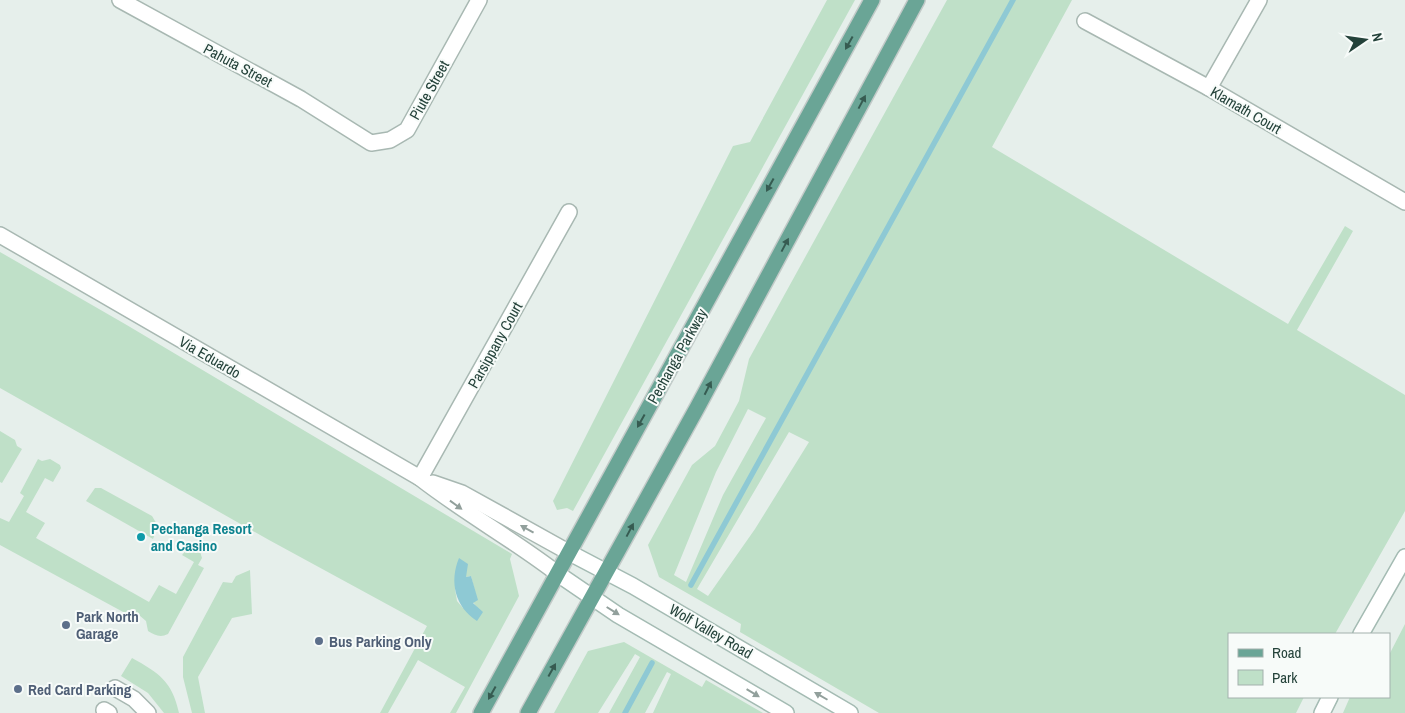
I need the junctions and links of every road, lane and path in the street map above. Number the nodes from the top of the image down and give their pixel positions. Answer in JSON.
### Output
{"nodes":[{"id":1,"x":120,"y":0,"type":"edge"},
{"id":2,"x":479,"y":0,"type":"edge"},
{"id":3,"x":872,"y":0,"type":"edge"},
{"id":4,"x":917,"y":0,"type":"edge"},
{"id":5,"x":1259,"y":0,"type":"edge"},
{"id":6,"x":1085,"y":22,"type":"dead end"},
{"id":7,"x":1209,"y":88,"type":"junction"},
{"id":8,"x":354,"y":134,"type":"joint"},
{"id":9,"x":1405,"y":202,"type":"edge"},
{"id":10,"x":569,"y":212,"type":"dead end"},
{"id":11,"x":0,"y":235,"type":"edge"},
{"id":12,"x":420,"y":478,"type":"junction"},
{"id":13,"x":570,"y":553,"type":"junction"},
{"id":14,"x":1405,"y":558,"type":"edge"},
{"id":15,"x":606,"y":573,"type":"junction"},
{"id":16,"x":558,"y":574,"type":"junction"},
{"id":17,"x":592,"y":598,"type":"junction"},
{"id":18,"x":1362,"y":633,"type":"edge"},
{"id":19,"x":115,"y":688,"type":"dead end"},
{"id":20,"x":1330,"y":698,"type":"edge"},
{"id":21,"x":148,"y":713,"type":"edge"},
{"id":22,"x":481,"y":713,"type":"edge"},
{"id":23,"x":528,"y":713,"type":"edge"},
{"id":24,"x":786,"y":713,"type":"edge"},
{"id":25,"x":850,"y":713,"type":"edge"},
{"id":26,"x":1322,"y":713,"type":"edge"}],
"edges":[{"from":1,"to":8,"type":"street","name":"Pahuta Street"},
{"from":2,"to":8,"type":"street","name":"Piute Street"},
{"from":3,"to":13,"type":"main road","name":"Pechanga Parkway","one_way":true},
{"from":15,"to":4,"type":"main road","one_way":true},
{"from":5,"to":7,"type":"street"},
{"from":6,"to":7,"type":"street","name":"Klamath Court"},
{"from":7,"to":9,"type":"street","name":"Klamath Court"},
{"from":10,"to":12,"type":"street","name":"Parsippany Court"},
{"from":11,"to":12,"type":"street","name":"Via Eduardo"},
{"from":13,"to":12,"type":"street","name":"Via Eduardo","one_way":true},
{"from":12,"to":16,"type":"street","name":"Via Eduardo","one_way":true},
{"from":13,"to":15,"type":"street","name":"Wolf Valley Road"},
{"from":13,"to":16,"type":"main road","name":"Pechanga Parkway"},
{"from":14,"to":18,"type":"street"},
{"from":15,"to":17,"type":"main road"},
{"from":25,"to":15,"type":"street","name":"Wolf Valley Road","one_way":true},
{"from":16,"to":17,"type":"street"},
{"from":16,"to":22,"type":"main road","name":"Pechanga Parkway","one_way":true},
{"from":23,"to":17,"type":"main road","one_way":true},
{"from":17,"to":24,"type":"street","one_way":true},
{"from":19,"to":21,"type":"street"},
{"from":20,"to":26,"type":"street"}]}
